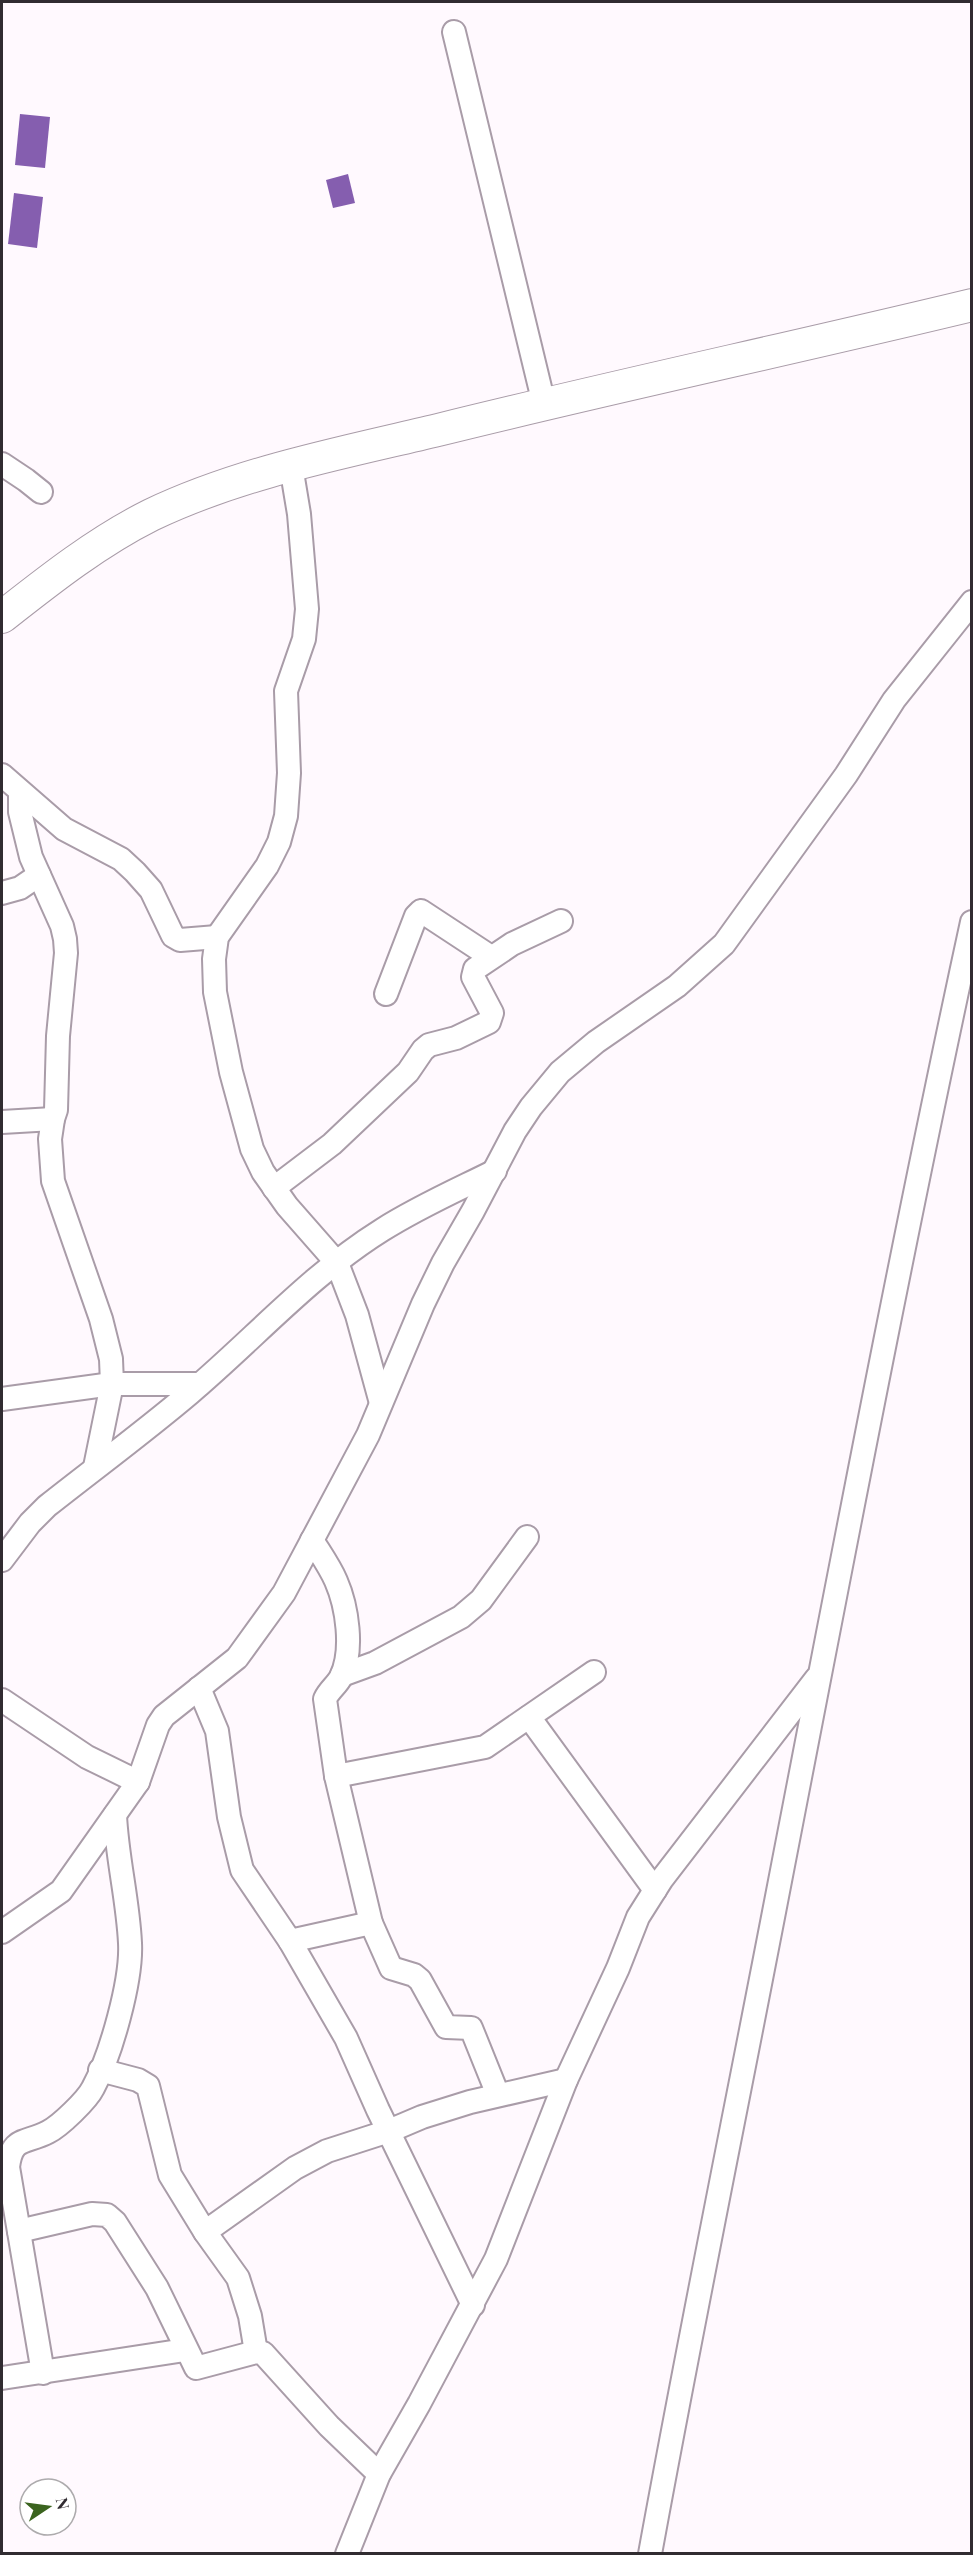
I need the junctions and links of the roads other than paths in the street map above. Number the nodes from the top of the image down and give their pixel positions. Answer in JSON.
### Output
{"nodes":[{"id":1,"x":454,"y":32,"type":"dead end"},
{"id":2,"x":972,"y":305,"type":"edge"},
{"id":3,"x":544,"y":404,"type":"junction"},
{"id":4,"x":2,"y":464,"type":"edge"},
{"id":5,"x":291,"y":466,"type":"junction"},
{"id":6,"x":41,"y":492,"type":"dead end"},
{"id":7,"x":972,"y":602,"type":"edge"},
{"id":8,"x":2,"y":617,"type":"edge"},
{"id":9,"x":2,"y":775,"type":"edge"},
{"id":10,"x":20,"y":792,"type":"junction"},
{"id":11,"x":39,"y":875,"type":"junction"},
{"id":12,"x":2,"y":893,"type":"edge"},
{"id":13,"x":561,"y":921,"type":"dead end"},
{"id":14,"x":972,"y":921,"type":"edge"},
{"id":15,"x":218,"y":937,"type":"junction"},
{"id":16,"x":491,"y":957,"type":"junction"},
{"id":17,"x":386,"y":994,"type":"dead end"},
{"id":18,"x":52,"y":1119,"type":"junction"},
{"id":19,"x":2,"y":1122,"type":"edge"},
{"id":20,"x":495,"y":1171,"type":"junction"},
{"id":21,"x":274,"y":1188,"type":"junction"},
{"id":22,"x":337,"y":1263,"type":"junction"},
{"id":23,"x":112,"y":1384,"type":"junction"},
{"id":24,"x":200,"y":1384,"type":"junction"},
{"id":25,"x":2,"y":1399,"type":"edge"},
{"id":26,"x":381,"y":1403,"type":"junction"},
{"id":27,"x":95,"y":1467,"type":"junction"},
{"id":28,"x":527,"y":1537,"type":"dead end"},
{"id":29,"x":312,"y":1540,"type":"junction"},
{"id":30,"x":2,"y":1560,"type":"edge"},
{"id":31,"x":594,"y":1672,"type":"dead end"},
{"id":32,"x":342,"y":1675,"type":"junction"},
{"id":33,"x":819,"y":1676,"type":"junction"},
{"id":34,"x":199,"y":1688,"type":"junction"},
{"id":35,"x":2,"y":1700,"type":"edge"},
{"id":36,"x":529,"y":1718,"type":"junction"},
{"id":37,"x":336,"y":1776,"type":"junction"},
{"id":38,"x":138,"y":1782,"type":"junction"},
{"id":39,"x":115,"y":1815,"type":"junction"},
{"id":40,"x":654,"y":1890,"type":"junction"},
{"id":41,"x":371,"y":1923,"type":"junction"},
{"id":42,"x":2,"y":1932,"type":"edge"},
{"id":43,"x":290,"y":1941,"type":"junction"},
{"id":44,"x":100,"y":2070,"type":"junction"},
{"id":45,"x":566,"y":2080,"type":"junction"},
{"id":46,"x":498,"y":2095,"type":"junction"},
{"id":47,"x":389,"y":2131,"type":"junction"},
{"id":48,"x":9,"y":2138,"type":"edge"},
{"id":49,"x":19,"y":2231,"type":"junction"},
{"id":50,"x":205,"y":2232,"type":"junction"},
{"id":51,"x":472,"y":2305,"type":"junction"},
{"id":52,"x":185,"y":2350,"type":"junction"},
{"id":53,"x":256,"y":2352,"type":"junction"},
{"id":54,"x":43,"y":2373,"type":"junction"},
{"id":55,"x":2,"y":2378,"type":"edge"},
{"id":56,"x":379,"y":2474,"type":"junction"},
{"id":57,"x":347,"y":2553,"type":"edge"},
{"id":58,"x":651,"y":2553,"type":"edge"}],
"edges":[{"from":1,"to":3,"type":"street"},
{"from":2,"to":3,"type":"main road"},
{"from":3,"to":5,"type":"main road"},
{"from":4,"to":6,"type":"street"},
{"from":5,"to":8,"type":"main road"},
{"from":5,"to":15,"type":"street"},
{"from":7,"to":20,"type":"street"},
{"from":9,"to":10,"type":"street"},
{"from":10,"to":11,"type":"street"},
{"from":10,"to":15,"type":"street"},
{"from":11,"to":12,"type":"street"},
{"from":11,"to":18,"type":"street"},
{"from":13,"to":16,"type":"street"},
{"from":14,"to":33,"type":"street"},
{"from":15,"to":21,"type":"street"},
{"from":16,"to":17,"type":"street"},
{"from":16,"to":21,"type":"street"},
{"from":18,"to":19,"type":"street"},
{"from":18,"to":23,"type":"street"},
{"from":20,"to":22,"type":"street"},
{"from":20,"to":26,"type":"street"},
{"from":21,"to":22,"type":"street"},
{"from":22,"to":24,"type":"street"},
{"from":22,"to":26,"type":"street"},
{"from":23,"to":24,"type":"street"},
{"from":23,"to":25,"type":"street"},
{"from":23,"to":27,"type":"street"},
{"from":24,"to":27,"type":"street"},
{"from":26,"to":29,"type":"street"},
{"from":27,"to":30,"type":"street"},
{"from":28,"to":32,"type":"street"},
{"from":29,"to":32,"type":"street"},
{"from":29,"to":34,"type":"street"},
{"from":31,"to":36,"type":"street"},
{"from":32,"to":37,"type":"street"},
{"from":33,"to":40,"type":"street"},
{"from":33,"to":58,"type":"street"},
{"from":34,"to":38,"type":"street"},
{"from":34,"to":43,"type":"street"},
{"from":35,"to":38,"type":"street"},
{"from":36,"to":37,"type":"street"},
{"from":36,"to":40,"type":"street"},
{"from":37,"to":41,"type":"street"},
{"from":38,"to":39,"type":"street"},
{"from":39,"to":42,"type":"street"},
{"from":39,"to":44,"type":"street"},
{"from":40,"to":45,"type":"street"},
{"from":41,"to":43,"type":"street"},
{"from":41,"to":46,"type":"street"},
{"from":43,"to":47,"type":"street"},
{"from":44,"to":48,"type":"street"},
{"from":44,"to":50,"type":"street"},
{"from":45,"to":46,"type":"street"},
{"from":45,"to":51,"type":"street"},
{"from":46,"to":47,"type":"street"},
{"from":47,"to":50,"type":"street"},
{"from":47,"to":51,"type":"street"},
{"from":48,"to":49,"type":"street"},
{"from":49,"to":52,"type":"street"},
{"from":49,"to":54,"type":"street"},
{"from":50,"to":53,"type":"street"},
{"from":51,"to":56,"type":"street"},
{"from":52,"to":53,"type":"street"},
{"from":52,"to":54,"type":"street"},
{"from":53,"to":56,"type":"street"},
{"from":54,"to":55,"type":"street"},
{"from":56,"to":57,"type":"street"}]}
